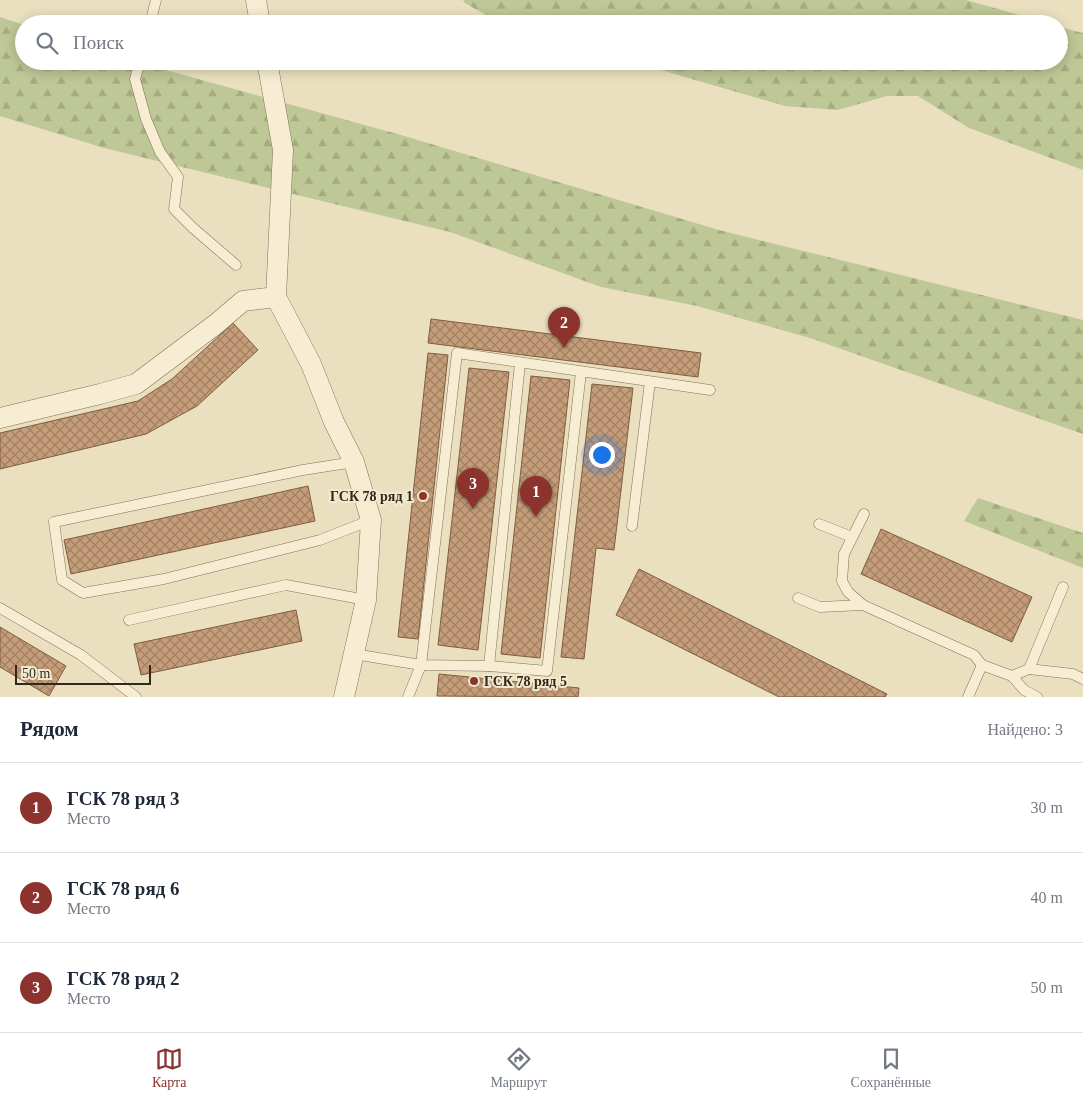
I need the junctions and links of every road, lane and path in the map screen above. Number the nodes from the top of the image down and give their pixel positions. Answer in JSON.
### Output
{"nodes":[{"id":1,"x":156,"y":0,"type":"edge"},
{"id":2,"x":256,"y":0,"type":"edge"},
{"id":3,"x":152,"y":15,"type":"edge"},
{"id":4,"x":258,"y":15,"type":"edge"},
{"id":5,"x":138,"y":70,"type":"edge"},
{"id":6,"x":269,"y":70,"type":"edge"},
{"id":7,"x":236,"y":265,"type":"dead end"},
{"id":8,"x":276,"y":297,"type":"junction"},
{"id":9,"x":520,"y":363,"type":"junction"},
{"id":10,"x":581,"y":372,"type":"junction"},
{"id":11,"x":650,"y":382,"type":"junction"},
{"id":12,"x":710,"y":390,"type":"dead end"},
{"id":13,"x":0,"y":418,"type":"edge"},
{"id":14,"x":354,"y":462,"type":"junction"},
{"id":15,"x":864,"y":514,"type":"dead end"},
{"id":16,"x":371,"y":520,"type":"junction"},
{"id":17,"x":819,"y":524,"type":"dead end"},
{"id":18,"x":632,"y":526,"type":"dead end"},
{"id":19,"x":852,"y":537,"type":"junction"},
{"id":20,"x":1063,"y":587,"type":"dead end"},
{"id":21,"x":798,"y":598,"type":"dead end"},
{"id":22,"x":366,"y":600,"type":"junction"},
{"id":23,"x":863,"y":605,"type":"junction"},
{"id":24,"x":0,"y":608,"type":"edge"},
{"id":25,"x":128,"y":620,"type":"dead end"},
{"id":26,"x":354,"y":654,"type":"junction"},
{"id":27,"x":421,"y":665,"type":"junction"},
{"id":28,"x":982,"y":665,"type":"junction"},
{"id":29,"x":489,"y":666,"type":"junction"},
{"id":30,"x":1028,"y":669,"type":"junction"},
{"id":31,"x":1012,"y":676,"type":"junction"},
{"id":32,"x":1083,"y":678,"type":"edge"},
{"id":33,"x":136,"y":697,"type":"edge"},
{"id":34,"x":344,"y":697,"type":"edge"},
{"id":35,"x":408,"y":697,"type":"edge"},
{"id":36,"x":968,"y":697,"type":"edge"},
{"id":37,"x":1037,"y":697,"type":"edge"}],
"edges":[{"from":1,"to":3,"type":"lane"},
{"from":2,"to":4,"type":"street"},
{"from":5,"to":7,"type":"lane"},
{"from":6,"to":8,"type":"street"},
{"from":8,"to":13,"type":"street"},
{"from":8,"to":14,"type":"street"},
{"from":9,"to":10,"type":"lane"},
{"from":9,"to":27,"type":"lane"},
{"from":9,"to":29,"type":"lane"},
{"from":10,"to":11,"type":"lane"},
{"from":10,"to":29,"type":"lane"},
{"from":11,"to":12,"type":"lane"},
{"from":11,"to":18,"type":"lane"},
{"from":14,"to":16,"type":"street"},
{"from":14,"to":16,"type":"lane"},
{"from":15,"to":19,"type":"lane"},
{"from":16,"to":22,"type":"street"},
{"from":17,"to":19,"type":"lane"},
{"from":19,"to":23,"type":"lane"},
{"from":20,"to":30,"type":"lane"},
{"from":21,"to":23,"type":"lane"},
{"from":22,"to":25,"type":"lane"},
{"from":22,"to":26,"type":"street"},
{"from":23,"to":28,"type":"lane"},
{"from":24,"to":33,"type":"lane"},
{"from":26,"to":27,"type":"lane"},
{"from":26,"to":34,"type":"street"},
{"from":27,"to":29,"type":"lane"},
{"from":27,"to":35,"type":"lane"},
{"from":28,"to":31,"type":"lane"},
{"from":28,"to":36,"type":"lane"},
{"from":30,"to":31,"type":"lane"},
{"from":30,"to":32,"type":"lane"},
{"from":31,"to":37,"type":"lane"}]}
